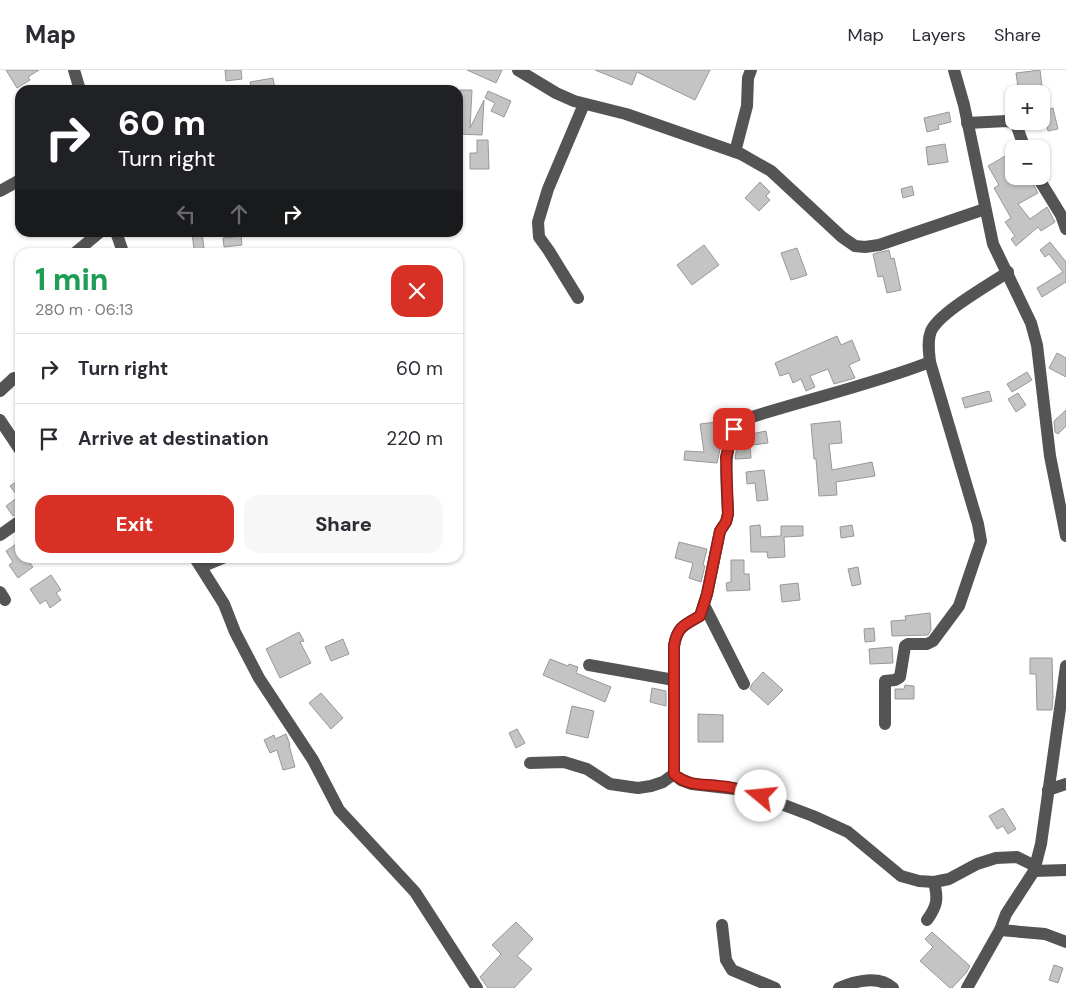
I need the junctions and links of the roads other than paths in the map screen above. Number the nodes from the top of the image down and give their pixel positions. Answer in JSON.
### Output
{"nodes":[{"id":1,"x":74,"y":70,"type":"edge"},
{"id":2,"x":518,"y":70,"type":"edge"},
{"id":3,"x":751,"y":70,"type":"edge"},
{"id":4,"x":954,"y":70,"type":"edge"},
{"id":5,"x":78,"y":85,"type":"edge"},
{"id":6,"x":584,"y":104,"type":"junction"},
{"id":7,"x":968,"y":123,"type":"junction"},
{"id":8,"x":1022,"y":140,"type":"edge"},
{"id":9,"x":735,"y":152,"type":"junction"},
{"id":10,"x":15,"y":183,"type":"edge"},
{"id":11,"x":1043,"y":185,"type":"edge"},
{"id":12,"x":0,"y":191,"type":"edge"},
{"id":13,"x":985,"y":209,"type":"junction"},
{"id":14,"x":1066,"y":228,"type":"edge"},
{"id":15,"x":94,"y":237,"type":"edge"},
{"id":16,"x":81,"y":248,"type":"edge"},
{"id":17,"x":1008,"y":272,"type":"junction"},
{"id":18,"x":578,"y":298,"type":"dead end"},
{"id":19,"x":930,"y":362,"type":"junction"},
{"id":20,"x":14,"y":378,"type":"dead end"},
{"id":21,"x":0,"y":392,"type":"edge"},
{"id":22,"x":0,"y":420,"type":"edge"},
{"id":23,"x":15,"y":442,"type":"edge"},
{"id":24,"x":15,"y":524,"type":"edge"},
{"id":25,"x":0,"y":535,"type":"edge"},
{"id":26,"x":1066,"y":536,"type":"edge"},
{"id":27,"x":199,"y":563,"type":"edge"},
{"id":28,"x":704,"y":605,"type":"junction"},
{"id":29,"x":589,"y":665,"type":"dead end"},
{"id":30,"x":1066,"y":666,"type":"edge"},
{"id":31,"x":674,"y":680,"type":"junction"},
{"id":32,"x":744,"y":684,"type":"dead end"},
{"id":33,"x":886,"y":724,"type":"dead end"},
{"id":34,"x":530,"y":763,"type":"dead end"},
{"id":35,"x":674,"y":774,"type":"junction"},
{"id":36,"x":1066,"y":784,"type":"edge"},
{"id":37,"x":1048,"y":790,"type":"junction"},
{"id":38,"x":1034,"y":869,"type":"junction"},
{"id":39,"x":1066,"y":870,"type":"edge"},
{"id":40,"x":934,"y":882,"type":"junction"},
{"id":41,"x":928,"y":920,"type":"dead end"},
{"id":42,"x":722,"y":926,"type":"dead end"},
{"id":43,"x":1000,"y":930,"type":"junction"},
{"id":44,"x":1066,"y":942,"type":"edge"},
{"id":45,"x":478,"y":988,"type":"edge"},
{"id":46,"x":775,"y":988,"type":"edge"},
{"id":47,"x":839,"y":988,"type":"edge"},
{"id":48,"x":893,"y":988,"type":"edge"},
{"id":49,"x":967,"y":988,"type":"edge"}],
"edges":[{"from":1,"to":5,"type":"street"},
{"from":2,"to":6,"type":"street"},
{"from":3,"to":9,"type":"street"},
{"from":4,"to":7,"type":"street"},
{"from":6,"to":9,"type":"street"},
{"from":6,"to":18,"type":"street"},
{"from":7,"to":8,"type":"street"},
{"from":7,"to":13,"type":"street"},
{"from":9,"to":13,"type":"street"},
{"from":10,"to":12,"type":"street"},
{"from":11,"to":14,"type":"street"},
{"from":13,"to":17,"type":"street"},
{"from":15,"to":16,"type":"street"},
{"from":17,"to":19,"type":"street"},
{"from":17,"to":26,"type":"street"},
{"from":19,"to":28,"type":"street"},
{"from":19,"to":33,"type":"street"},
{"from":20,"to":21,"type":"street"},
{"from":22,"to":23,"type":"street"},
{"from":24,"to":25,"type":"street"},
{"from":27,"to":45,"type":"street"},
{"from":28,"to":31,"type":"street"},
{"from":28,"to":32,"type":"street"},
{"from":29,"to":31,"type":"street"},
{"from":30,"to":37,"type":"street"},
{"from":31,"to":35,"type":"street"},
{"from":34,"to":35,"type":"street"},
{"from":35,"to":40,"type":"street"},
{"from":36,"to":37,"type":"street"},
{"from":37,"to":38,"type":"street"},
{"from":38,"to":39,"type":"street"},
{"from":38,"to":40,"type":"street"},
{"from":38,"to":43,"type":"street"},
{"from":40,"to":41,"type":"street"},
{"from":42,"to":46,"type":"street"},
{"from":43,"to":44,"type":"street"},
{"from":43,"to":49,"type":"street"},
{"from":47,"to":48,"type":"street"}]}
